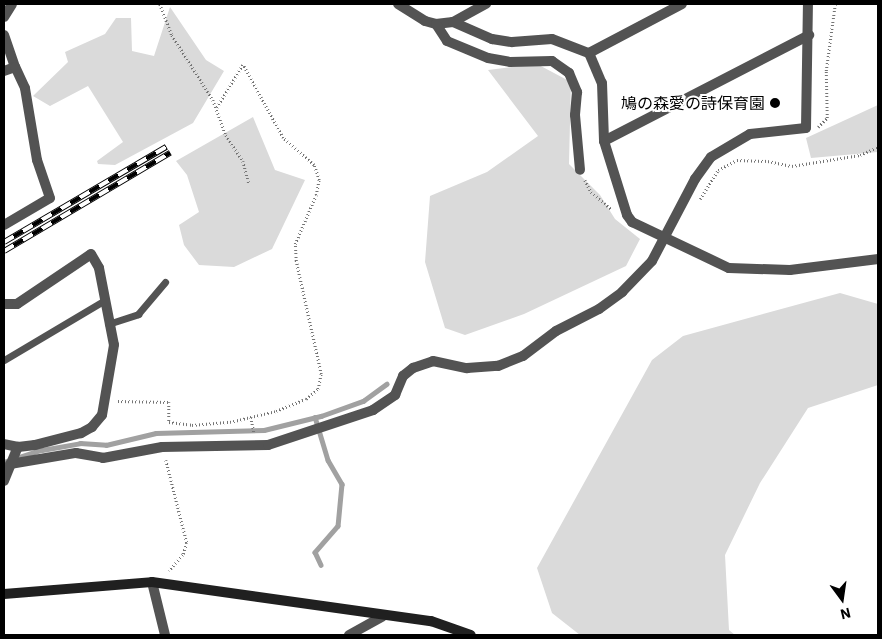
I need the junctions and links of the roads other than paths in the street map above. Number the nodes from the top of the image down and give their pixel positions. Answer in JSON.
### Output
{"nodes":[{"id":1,"x":12,"y":4,"type":"edge"},
{"id":2,"x":398,"y":4,"type":"edge"},
{"id":3,"x":486,"y":4,"type":"edge"},
{"id":4,"x":682,"y":4,"type":"edge"},
{"id":5,"x":808,"y":4,"type":"edge"},
{"id":6,"x":4,"y":16,"type":"edge"},
{"id":7,"x":453,"y":22,"type":"junction"},
{"id":8,"x":436,"y":24,"type":"junction"},
{"id":9,"x":4,"y":35,"type":"edge"},
{"id":10,"x":808,"y":35,"type":"junction"},
{"id":11,"x":590,"y":54,"type":"junction"},
{"id":12,"x":14,"y":67,"type":"junction"},
{"id":13,"x":4,"y":71,"type":"edge"},
{"id":14,"x":604,"y":141,"type":"junction"},
{"id":15,"x":580,"y":170,"type":"road end"},
{"id":16,"x":4,"y":225,"type":"edge"},
{"id":17,"x":664,"y":238,"type":"junction"},
{"id":18,"x":878,"y":259,"type":"edge"},
{"id":19,"x":165,"y":282,"type":"dead end"},
{"id":20,"x":104,"y":300,"type":"junction"},
{"id":21,"x":4,"y":304,"type":"edge"},
{"id":22,"x":108,"y":324,"type":"junction"},
{"id":23,"x":4,"y":360,"type":"edge"},
{"id":24,"x":4,"y":444,"type":"edge"},
{"id":25,"x":18,"y":447,"type":"junction"},
{"id":26,"x":10,"y":464,"type":"junction"},
{"id":27,"x":4,"y":481,"type":"edge"},
{"id":28,"x":156,"y":583,"type":"junction"},
{"id":29,"x":4,"y":594,"type":"edge"},
{"id":30,"x":382,"y":617,"type":"junction"},
{"id":31,"x":165,"y":635,"type":"edge"},
{"id":32,"x":349,"y":635,"type":"edge"},
{"id":33,"x":471,"y":635,"type":"edge"}],
"edges":[{"from":1,"to":6,"type":"street"},
{"from":2,"to":8,"type":"street"},
{"from":3,"to":7,"type":"street"},
{"from":4,"to":11,"type":"street"},
{"from":5,"to":10,"type":"street"},
{"from":7,"to":8,"type":"street"},
{"from":7,"to":11,"type":"street"},
{"from":8,"to":15,"type":"street"},
{"from":9,"to":12,"type":"street"},
{"from":10,"to":14,"type":"street"},
{"from":10,"to":17,"type":"street"},
{"from":11,"to":14,"type":"street"},
{"from":12,"to":13,"type":"street"},
{"from":12,"to":16,"type":"street"},
{"from":14,"to":17,"type":"street"},
{"from":17,"to":18,"type":"street"},
{"from":17,"to":26,"type":"street"},
{"from":19,"to":22,"type":"lane"},
{"from":20,"to":21,"type":"street"},
{"from":20,"to":22,"type":"street"},
{"from":20,"to":23,"type":"lane"},
{"from":22,"to":25,"type":"street"},
{"from":24,"to":25,"type":"street"},
{"from":25,"to":26,"type":"street"},
{"from":26,"to":27,"type":"street"},
{"from":28,"to":29,"type":"street"},
{"from":28,"to":30,"type":"street"},
{"from":28,"to":31,"type":"street"},
{"from":30,"to":32,"type":"street"},
{"from":30,"to":33,"type":"street"}]}
